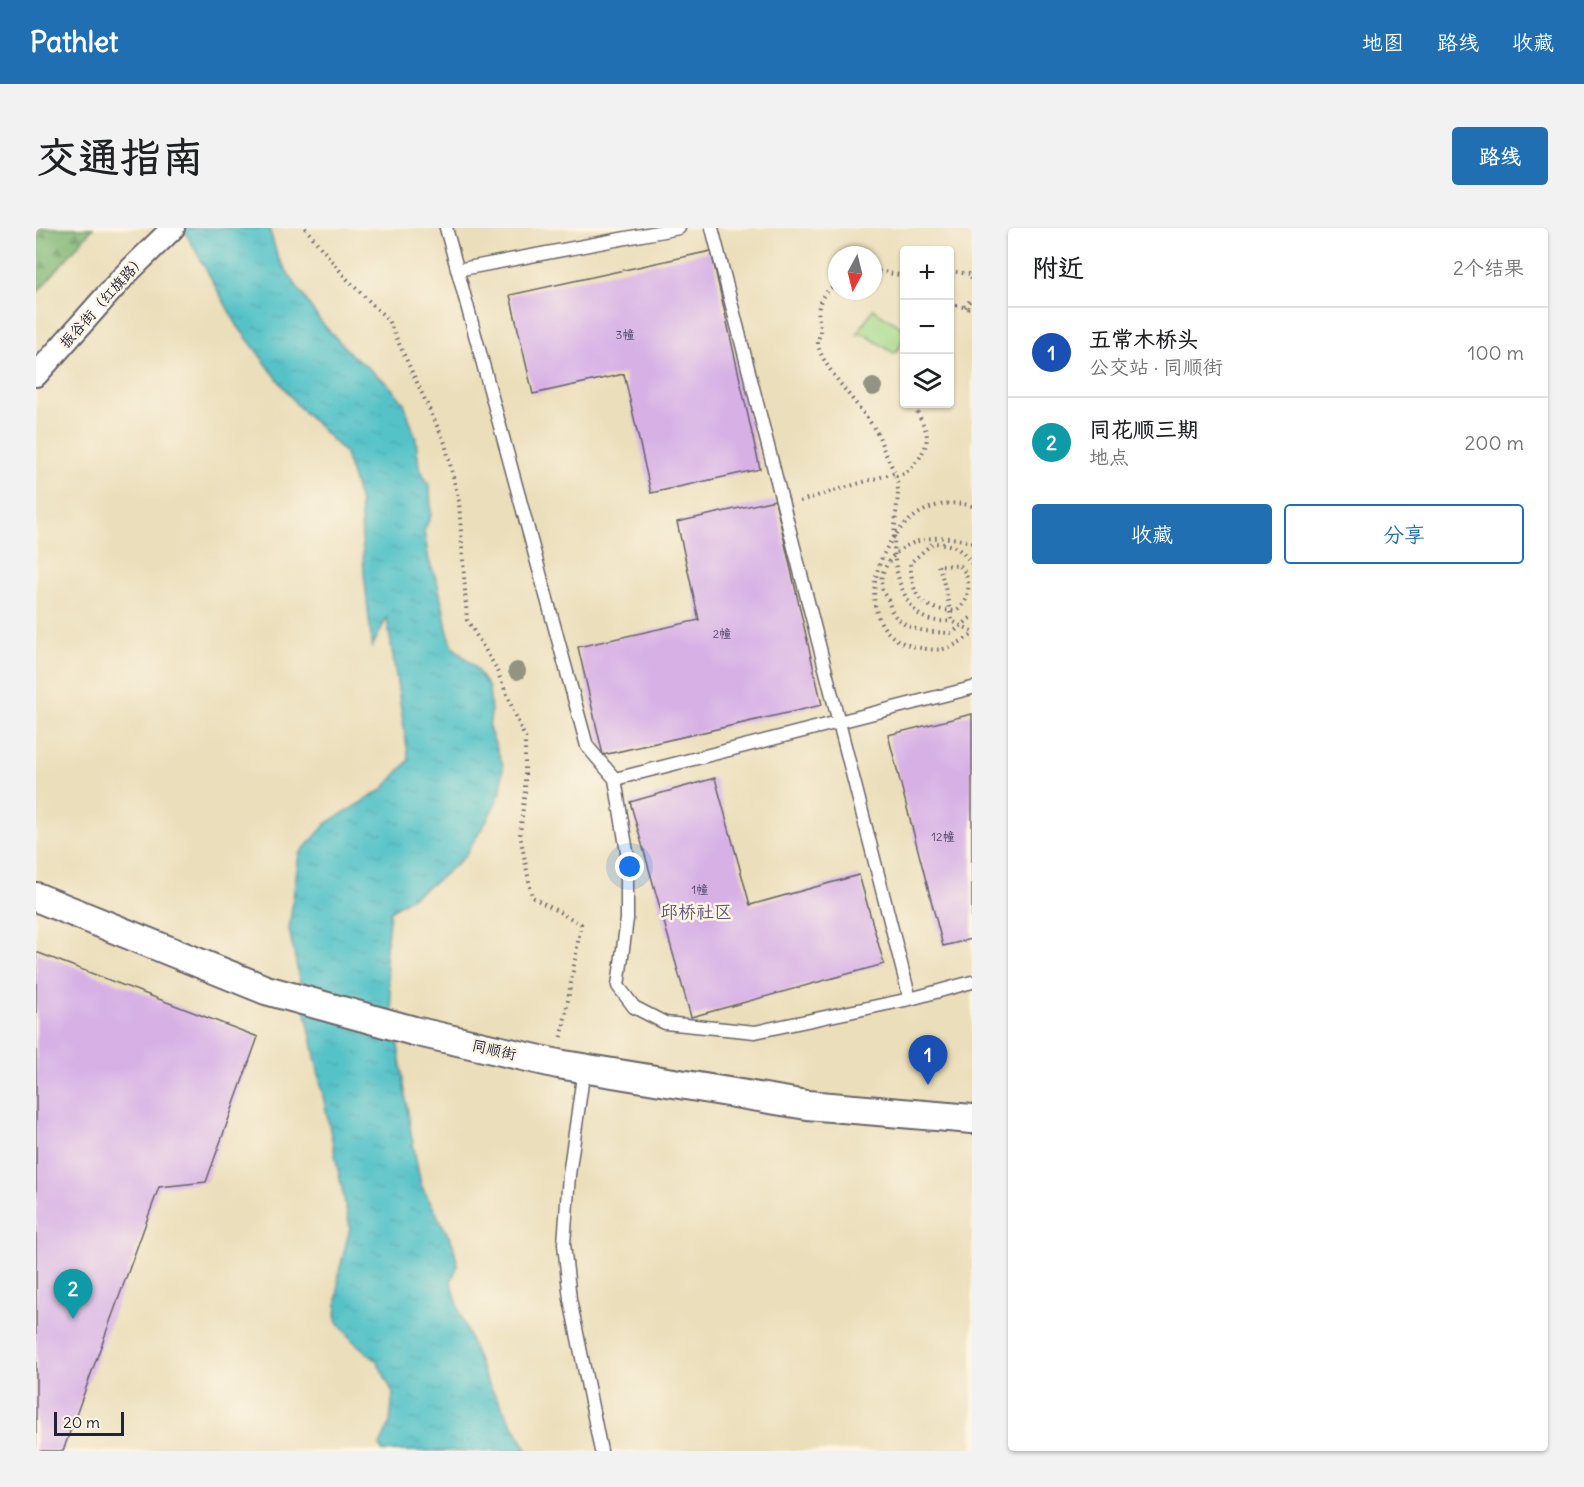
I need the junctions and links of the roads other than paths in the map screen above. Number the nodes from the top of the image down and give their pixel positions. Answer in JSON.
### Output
{"nodes":[{"id":1,"x":446,"y":228,"type":"edge"},
{"id":2,"x":679,"y":228,"type":"edge"},
{"id":3,"x":712,"y":228,"type":"edge"},
{"id":4,"x":169,"y":231,"type":"edge"},
{"id":5,"x":457,"y":270,"type":"junction"},
{"id":6,"x":36,"y":375,"type":"edge"},
{"id":7,"x":972,"y":688,"type":"edge"},
{"id":8,"x":839,"y":722,"type":"junction"},
{"id":9,"x":615,"y":779,"type":"junction"},
{"id":10,"x":36,"y":897,"type":"edge"},
{"id":11,"x":972,"y":982,"type":"edge"},
{"id":12,"x":910,"y":999,"type":"junction"},
{"id":13,"x":571,"y":1066,"type":"junction"},
{"id":14,"x":972,"y":1119,"type":"edge"},
{"id":15,"x":602,"y":1451,"type":"edge"}],
"edges":[{"from":1,"to":5,"type":"lane"},
{"from":2,"to":5,"type":"lane"},
{"from":3,"to":8,"type":"lane"},
{"from":4,"to":6,"type":"street","name":"振谷街（红旗路）"},
{"from":5,"to":9,"type":"lane"},
{"from":7,"to":8,"type":"lane"},
{"from":8,"to":9,"type":"lane"},
{"from":8,"to":12,"type":"lane"},
{"from":9,"to":12,"type":"lane"},
{"from":10,"to":13,"type":"street","name":"同顺街"},
{"from":11,"to":12,"type":"lane"},
{"from":13,"to":14,"type":"street","name":"同顺街"},
{"from":13,"to":15,"type":"lane"}]}
